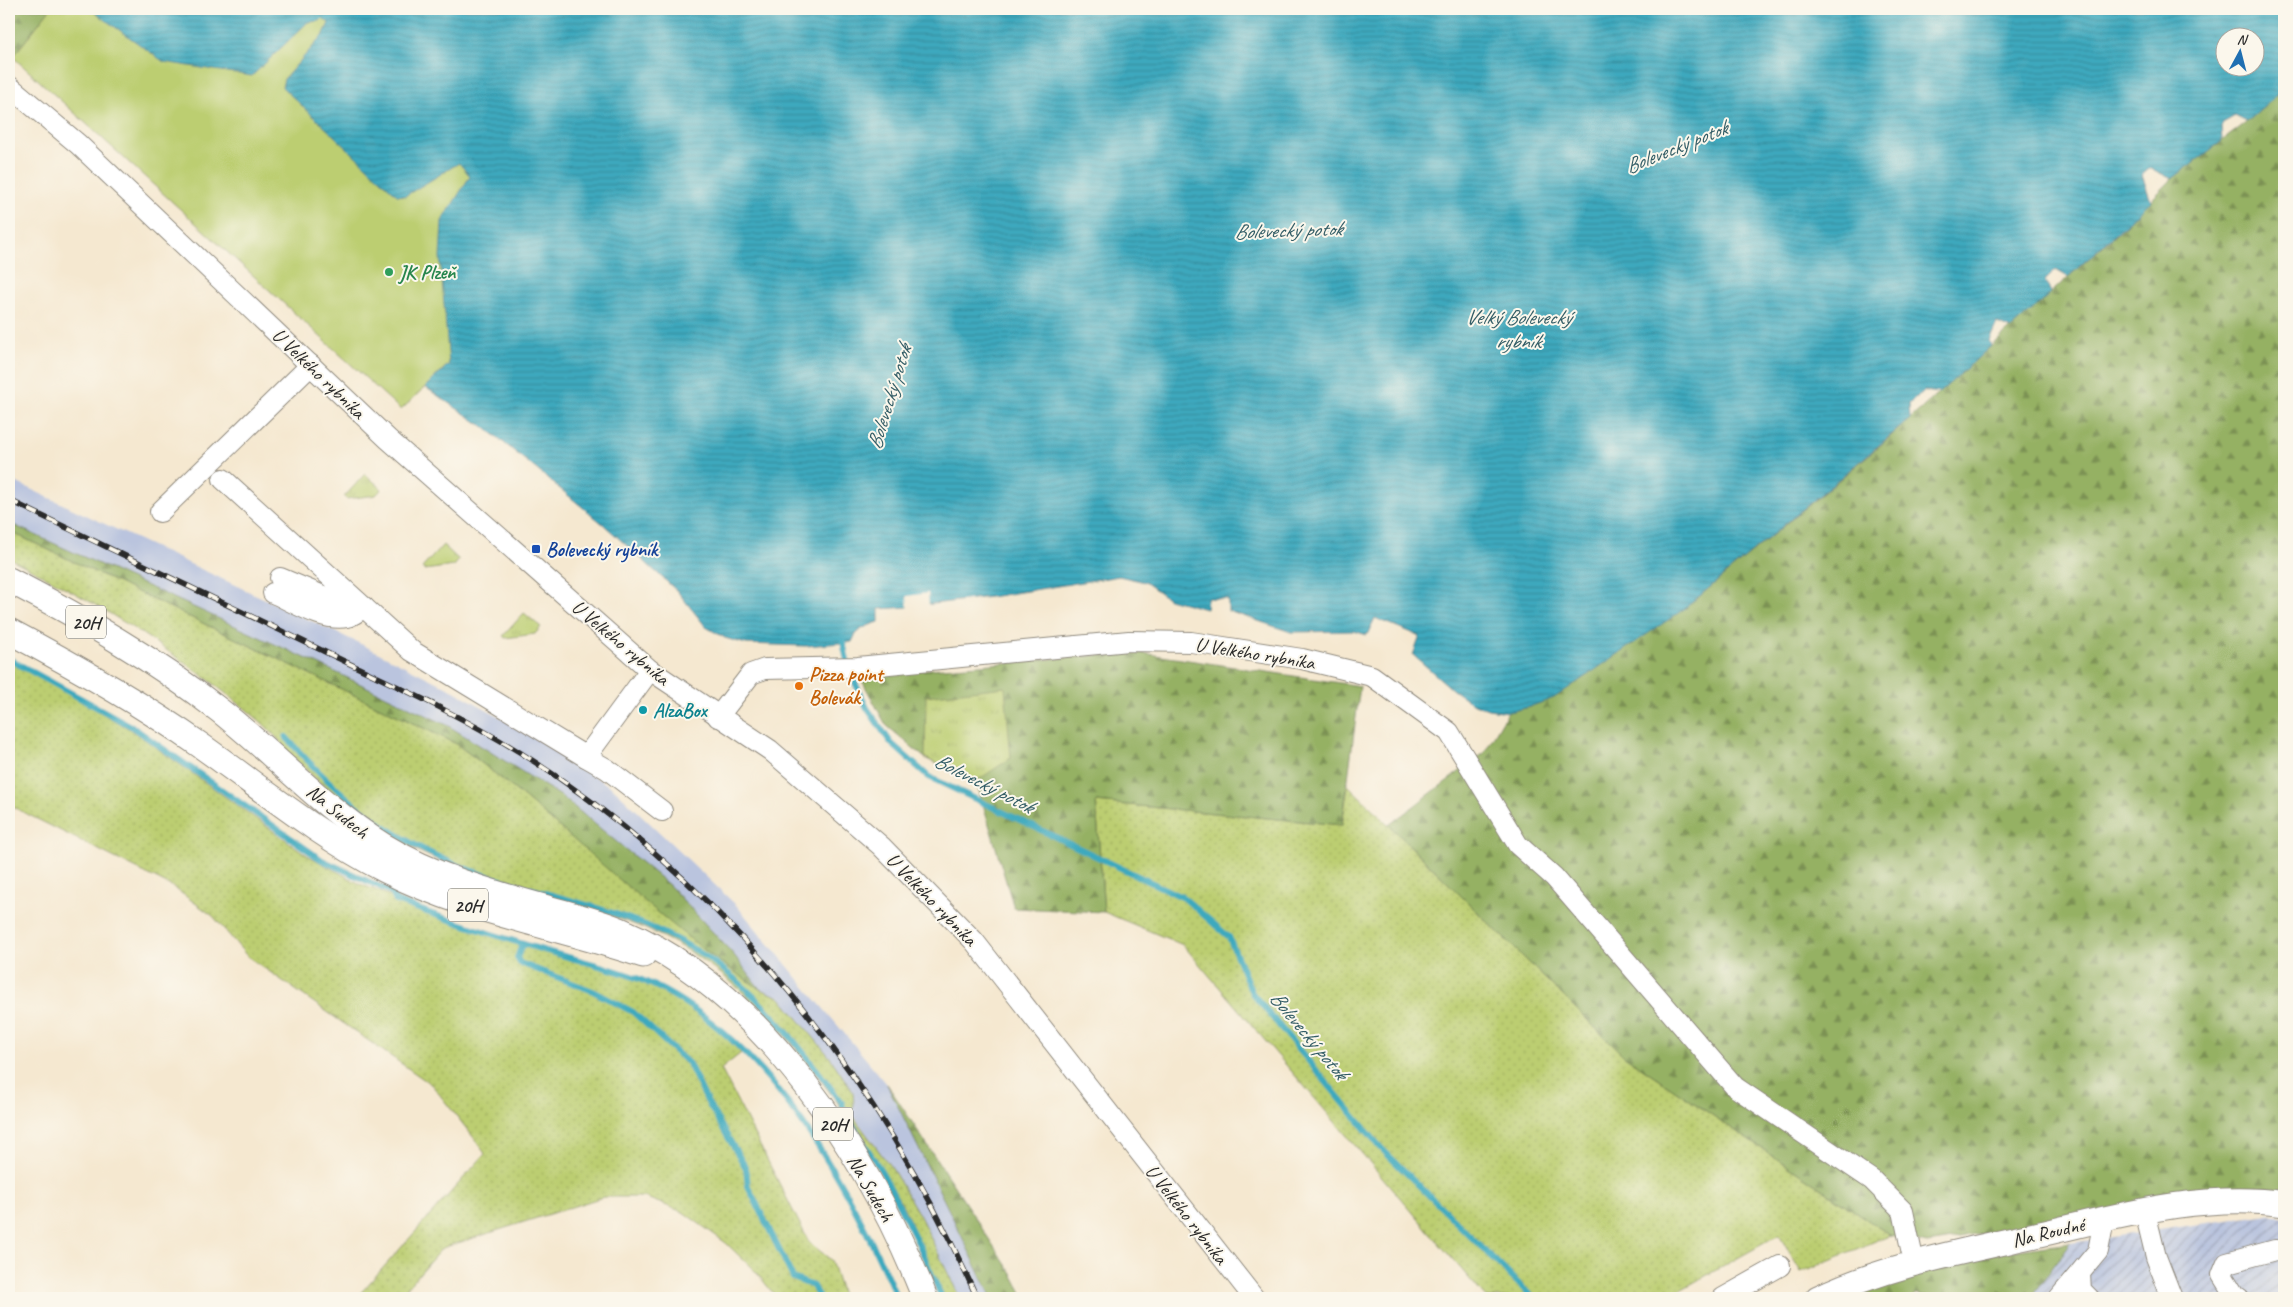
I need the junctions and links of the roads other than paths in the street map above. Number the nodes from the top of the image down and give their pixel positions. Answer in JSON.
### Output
{"nodes":[{"id":1,"x":9,"y":86,"type":"edge"},
{"id":2,"x":311,"y":366,"type":"junction"},
{"id":3,"x":223,"y":479,"type":"dead end"},
{"id":4,"x":160,"y":512,"type":"dead end"},
{"id":5,"x":9,"y":580,"type":"edge"},
{"id":6,"x":276,"y":586,"type":"dead end"},
{"id":7,"x":360,"y":604,"type":"junction"},
{"id":8,"x":9,"y":631,"type":"edge"},
{"id":9,"x":650,"y":670,"type":"junction"},
{"id":10,"x":723,"y":711,"type":"junction"},
{"id":11,"x":586,"y":757,"type":"junction"},
{"id":12,"x":662,"y":811,"type":"dead end"},
{"id":13,"x":701,"y":978,"type":"junction"},
{"id":14,"x":2284,"y":1204,"type":"edge"},
{"id":15,"x":2144,"y":1212,"type":"junction"},
{"id":16,"x":2104,"y":1220,"type":"junction"},
{"id":17,"x":2284,"y":1252,"type":"edge"},
{"id":18,"x":1914,"y":1263,"type":"junction"},
{"id":19,"x":1780,"y":1266,"type":"dead end"},
{"id":20,"x":2080,"y":1274,"type":"junction"},
{"id":21,"x":925,"y":1298,"type":"edge"},
{"id":22,"x":1254,"y":1298,"type":"edge"},
{"id":23,"x":1723,"y":1298,"type":"edge"},
{"id":24,"x":1818,"y":1298,"type":"edge"},
{"id":25,"x":2059,"y":1298,"type":"edge"},
{"id":26,"x":2089,"y":1298,"type":"edge"},
{"id":27,"x":2172,"y":1298,"type":"edge"},
{"id":28,"x":2239,"y":1298,"type":"edge"}],
"edges":[{"from":1,"to":2,"type":"street","name":"U Velkého rybníka"},
{"from":2,"to":4,"type":"street"},
{"from":2,"to":9,"type":"street","name":"U Velkého rybníka"},
{"from":3,"to":7,"type":"street"},
{"from":5,"to":13,"type":"main road","name":"Na Sudech","number":"20H"},
{"from":6,"to":7,"type":"street"},
{"from":7,"to":11,"type":"street"},
{"from":8,"to":13,"type":"main road","name":"Na Sudech","number":"20H"},
{"from":9,"to":10,"type":"street","name":"U Velkého rybníka"},
{"from":9,"to":11,"type":"street"},
{"from":10,"to":18,"type":"street","name":"U Velkého rybníka"},
{"from":10,"to":22,"type":"street","name":"U Velkého rybníka"},
{"from":11,"to":12,"type":"street"},
{"from":13,"to":21,"type":"main road","name":"Na Sudech","number":"20H"},
{"from":14,"to":15,"type":"main road","name":"Na Roudné"},
{"from":15,"to":16,"type":"main road","name":"Na Roudné"},
{"from":15,"to":27,"type":"street"},
{"from":16,"to":18,"type":"main road","name":"Na Roudné"},
{"from":16,"to":20,"type":"street"},
{"from":17,"to":28,"type":"street"},
{"from":18,"to":24,"type":"main road","name":"Na Roudné"},
{"from":19,"to":23,"type":"street"},
{"from":20,"to":25,"type":"street"},
{"from":20,"to":26,"type":"street"}]}
